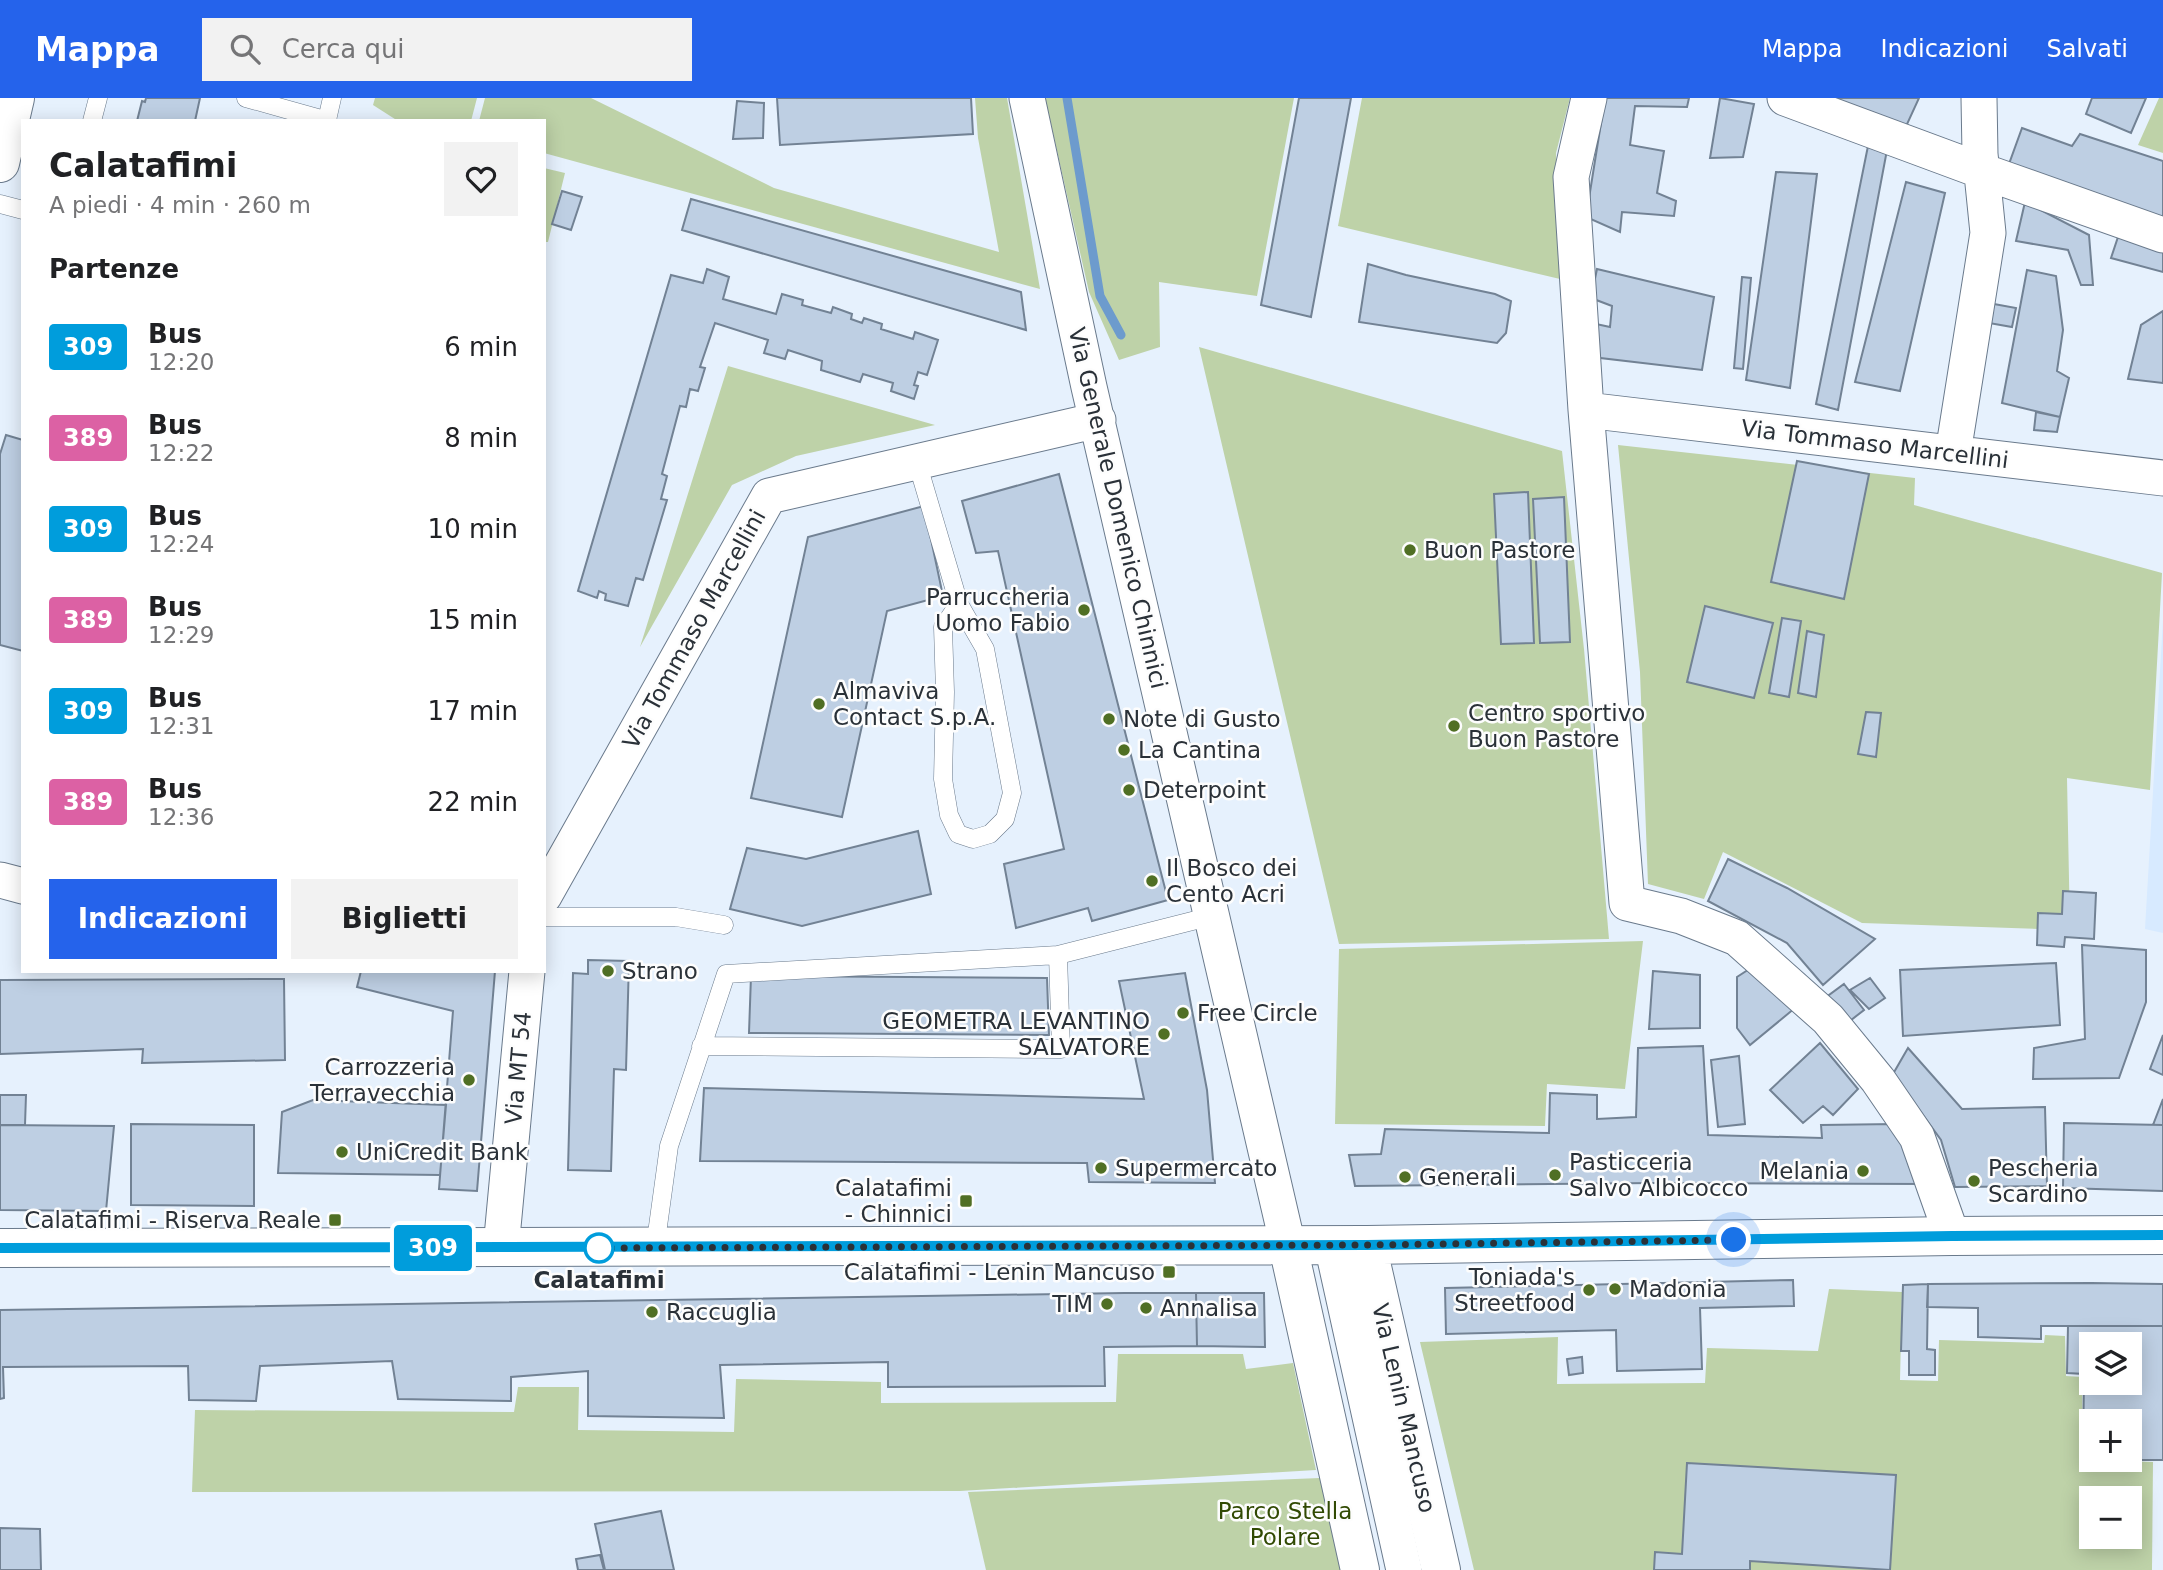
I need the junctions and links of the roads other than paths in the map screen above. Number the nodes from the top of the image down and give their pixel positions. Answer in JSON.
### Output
{"nodes":[{"id":1,"x":15,"y":98,"type":"edge"},
{"id":2,"x":98,"y":98,"type":"edge"},
{"id":3,"x":246,"y":98,"type":"edge"},
{"id":4,"x":332,"y":98,"type":"edge"},
{"id":5,"x":1027,"y":98,"type":"edge"},
{"id":6,"x":1589,"y":98,"type":"edge"},
{"id":7,"x":1785,"y":98,"type":"edge"},
{"id":8,"x":1979,"y":98,"type":"edge"},
{"id":9,"x":93,"y":119,"type":"edge"},
{"id":10,"x":320,"y":119,"type":"edge"},
{"id":11,"x":327,"y":119,"type":"edge"},
{"id":12,"x":0,"y":163,"type":"edge"},
{"id":13,"x":1982,"y":171,"type":"junction"},
{"id":14,"x":0,"y":204,"type":"edge"},
{"id":15,"x":21,"y":209,"type":"edge"},
{"id":16,"x":2163,"y":235,"type":"edge"},
{"id":17,"x":1586,"y":410,"type":"junction"},
{"id":18,"x":1098,"y":420,"type":"junction"},
{"id":19,"x":1953,"y":453,"type":"junction"},
{"id":20,"x":917,"y":462,"type":"junction"},
{"id":21,"x":2163,"y":478,"type":"edge"},
{"id":22,"x":959,"y":604,"type":"junction"},
{"id":23,"x":0,"y":861,"type":"edge"},
{"id":24,"x":21,"y":862,"type":"edge"},
{"id":25,"x":0,"y":880,"type":"edge"},
{"id":26,"x":549,"y":881,"type":"edge"},
{"id":27,"x":21,"y":885,"type":"edge"},
{"id":28,"x":1212,"y":916,"type":"junction"},
{"id":29,"x":546,"y":918,"type":"edge"},
{"id":30,"x":724,"y":925,"type":"dead end"},
{"id":31,"x":1058,"y":955,"type":"junction"},
{"id":32,"x":527,"y":973,"type":"edge"},
{"id":33,"x":701,"y":1046,"type":"junction"},
{"id":34,"x":2163,"y":1235,"type":"edge"},
{"id":35,"x":1952,"y":1236,"type":"junction"},
{"id":36,"x":1288,"y":1245,"type":"junction"},
{"id":37,"x":1350,"y":1245,"type":"junction"},
{"id":38,"x":0,"y":1248,"type":"edge"},
{"id":39,"x":501,"y":1248,"type":"junction"},
{"id":40,"x":655,"y":1248,"type":"junction"},
{"id":41,"x":1360,"y":1570,"type":"edge"},
{"id":42,"x":1404,"y":1570,"type":"edge"},
{"id":43,"x":1441,"y":1570,"type":"edge"}],
"edges":[{"from":1,"to":12,"type":"main road"},
{"from":2,"to":9,"type":"lane"},
{"from":3,"to":10,"type":"lane"},
{"from":4,"to":11,"type":"lane"},
{"from":5,"to":18,"type":"street","name":"Via Generale Domenico Chinnici"},
{"from":6,"to":17,"type":"street"},
{"from":7,"to":13,"type":"street"},
{"from":8,"to":13,"type":"street"},
{"from":13,"to":16,"type":"street"},
{"from":13,"to":19,"type":"street"},
{"from":14,"to":15,"type":"lane"},
{"from":17,"to":19,"type":"street","name":"Via Tommaso Marcellini"},
{"from":17,"to":35,"type":"street"},
{"from":18,"to":20,"type":"street","name":"Via Tommaso Marcellini"},
{"from":18,"to":28,"type":"street","name":"Via Generale Domenico Chinnici"},
{"from":19,"to":21,"type":"street","name":"Via Tommaso Marcellini"},
{"from":20,"to":22,"type":"lane"},
{"from":20,"to":26,"type":"street","name":"Via Tommaso Marcellini"},
{"from":22,"to":22,"type":"lane"},
{"from":23,"to":24,"type":"street"},
{"from":25,"to":27,"type":"street"},
{"from":28,"to":31,"type":"lane"},
{"from":28,"to":36,"type":"street","name":"Via Generale Domenico Chinnici"},
{"from":29,"to":30,"type":"lane"},
{"from":31,"to":33,"type":"lane"},
{"from":31,"to":33,"type":"lane"},
{"from":32,"to":39,"type":"street","name":"Via MT 54"},
{"from":33,"to":40,"type":"lane"},
{"from":34,"to":35,"type":"main road"},
{"from":35,"to":37,"type":"main road"},
{"from":36,"to":37,"type":"main road"},
{"from":36,"to":40,"type":"main road"},
{"from":36,"to":41,"type":"main road"},
{"from":37,"to":42,"type":"street","name":"Via Lenin Mancuso"},
{"from":37,"to":43,"type":"main road","name":"Via Lenin Mancuso"},
{"from":38,"to":39,"type":"main road"},
{"from":39,"to":40,"type":"main road"}]}
